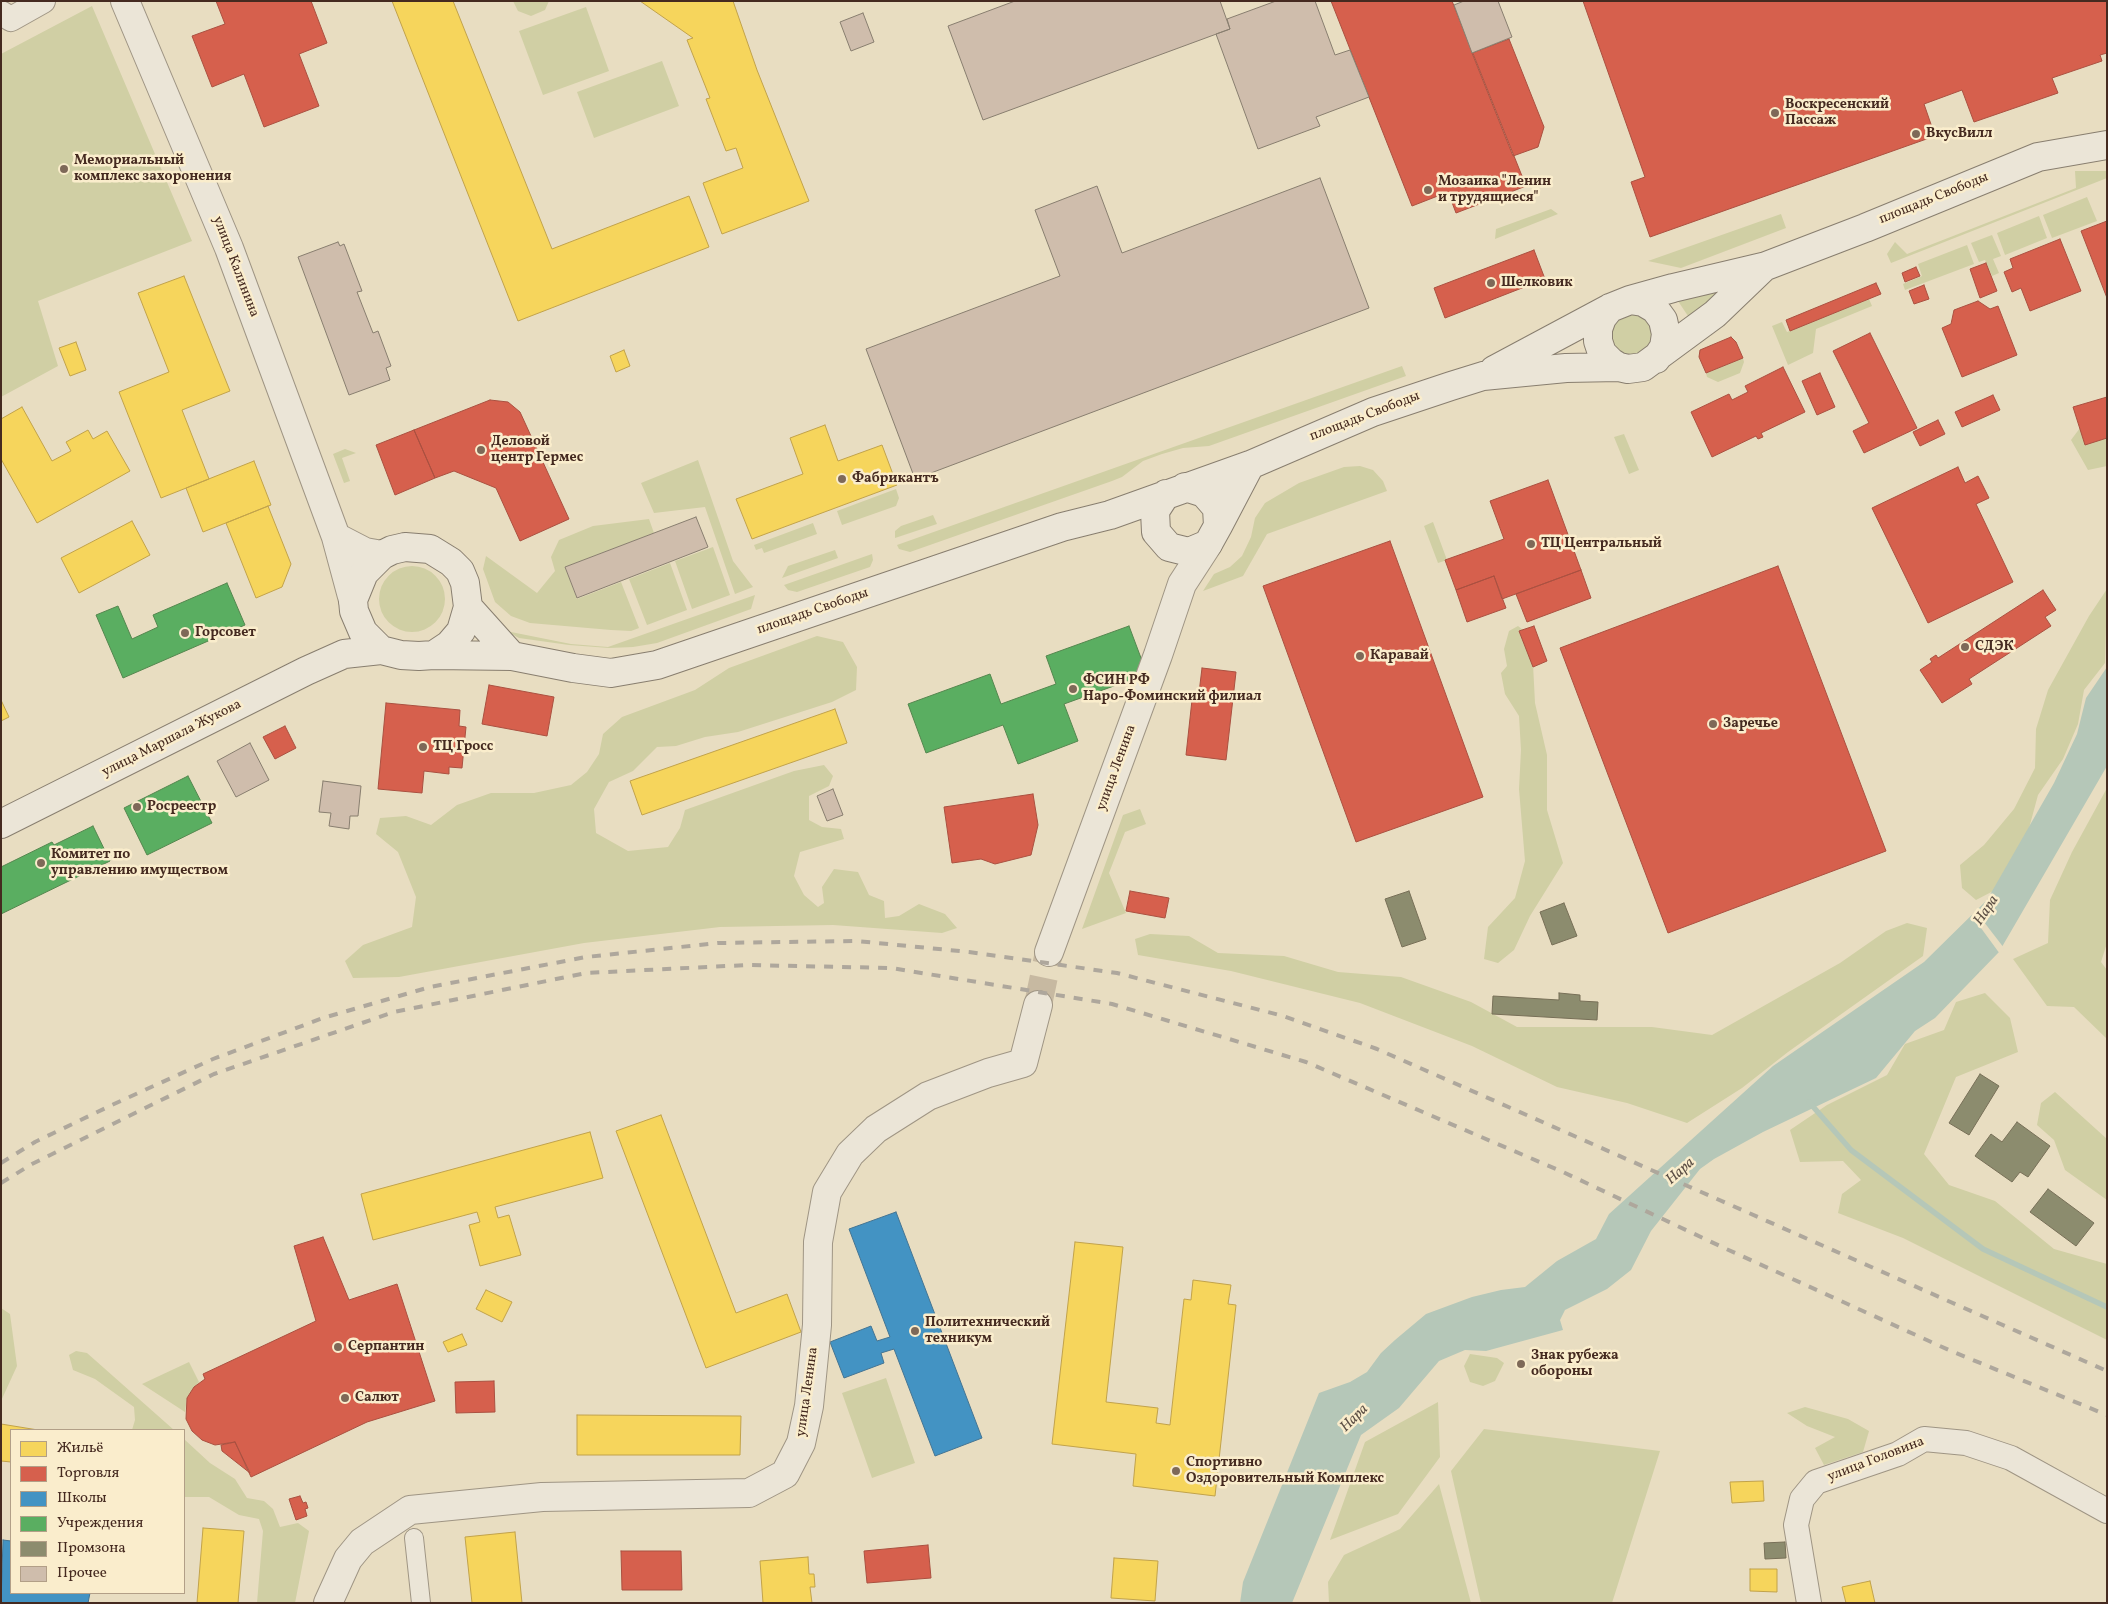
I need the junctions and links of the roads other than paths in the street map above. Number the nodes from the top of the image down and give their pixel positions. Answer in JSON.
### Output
{"nodes":[{"id":1,"x":43,"y":1,"type":"edge"},
{"id":2,"x":126,"y":1,"type":"edge"},
{"id":3,"x":1,"y":13,"type":"edge"},
{"id":4,"x":2107,"y":145,"type":"edge"},
{"id":5,"x":1766,"y":266,"type":"junction"},
{"id":6,"x":1620,"y":304,"type":"junction"},
{"id":7,"x":1656,"y":359,"type":"junction"},
{"id":8,"x":1619,"y":367,"type":"junction"},
{"id":9,"x":1483,"y":376,"type":"junction"},
{"id":10,"x":1250,"y":465,"type":"junction"},
{"id":11,"x":1176,"y":490,"type":"junction"},
{"id":12,"x":1110,"y":515,"type":"junction"},
{"id":13,"x":1213,"y":535,"type":"junction"},
{"id":14,"x":336,"y":537,"type":"junction"},
{"id":15,"x":1163,"y":540,"type":"junction"},
{"id":16,"x":382,"y":555,"type":"junction"},
{"id":17,"x":1182,"y":584,"type":"junction"},
{"id":18,"x":354,"y":605,"type":"junction"},
{"id":19,"x":468,"y":607,"type":"junction"},
{"id":20,"x":381,"y":650,"type":"junction"},
{"id":21,"x":344,"y":654,"type":"junction"},
{"id":22,"x":434,"y":655,"type":"junction"},
{"id":23,"x":512,"y":656,"type":"junction"},
{"id":24,"x":1,"y":824,"type":"edge"},
{"id":25,"x":1049,"y":952,"type":"tunnel mouth"},
{"id":26,"x":1038,"y":1005,"type":"tunnel mouth"},
{"id":27,"x":2107,"y":1511,"type":"edge"},
{"id":28,"x":414,"y":1538,"type":"dead end"},
{"id":29,"x":328,"y":1603,"type":"edge"},
{"id":30,"x":421,"y":1603,"type":"edge"},
{"id":31,"x":1808,"y":1603,"type":"edge"}],
"edges":[{"from":1,"to":3,"type":"street"},
{"from":2,"to":14,"type":"main road","name":"улица Калинина"},
{"from":4,"to":5,"type":"main road","name":"площадь Свободы"},
{"from":5,"to":6,"type":"main road","name":"площадь Свободы"},
{"from":5,"to":7,"type":"main road","name":"площадь Свободы"},
{"from":6,"to":7,"type":"main road"},
{"from":6,"to":8,"type":"main road"},
{"from":6,"to":9,"type":"main road","name":"площадь Свободы"},
{"from":7,"to":8,"type":"main road","name":"площадь Свободы"},
{"from":8,"to":9,"type":"main road","name":"площадь Свободы"},
{"from":9,"to":10,"type":"main road","name":"площадь Свободы"},
{"from":10,"to":11,"type":"main road","name":"площадь Свободы"},
{"from":10,"to":13,"type":"main road"},
{"from":11,"to":12,"type":"main road","name":"площадь Свободы"},
{"from":11,"to":13,"type":"main road"},
{"from":11,"to":15,"type":"main road"},
{"from":12,"to":15,"type":"main road"},
{"from":12,"to":23,"type":"main road","name":"площадь Свободы"},
{"from":13,"to":15,"type":"main road"},
{"from":13,"to":17,"type":"main road","name":"улица Ленина"},
{"from":14,"to":16,"type":"main road"},
{"from":14,"to":18,"type":"main road","name":"улица Калинина"},
{"from":15,"to":17,"type":"main road"},
{"from":16,"to":18,"type":"main road"},
{"from":16,"to":19,"type":"main road"},
{"from":17,"to":25,"type":"main road","name":"улица Ленина"},
{"from":18,"to":20,"type":"main road"},
{"from":18,"to":21,"type":"main road"},
{"from":19,"to":22,"type":"main road"},
{"from":19,"to":23,"type":"main road"},
{"from":20,"to":21,"type":"main road","name":"улица Маршала Жукова"},
{"from":20,"to":22,"type":"main road"},
{"from":21,"to":24,"type":"main road","name":"улица Маршала Жукова"},
{"from":22,"to":23,"type":"main road","name":"площадь Свободы"},
{"from":26,"to":29,"type":"main road","name":"улица Ленина"},
{"from":27,"to":31,"type":"street","name":"улица Головина"},
{"from":28,"to":30,"type":"street"}]}
